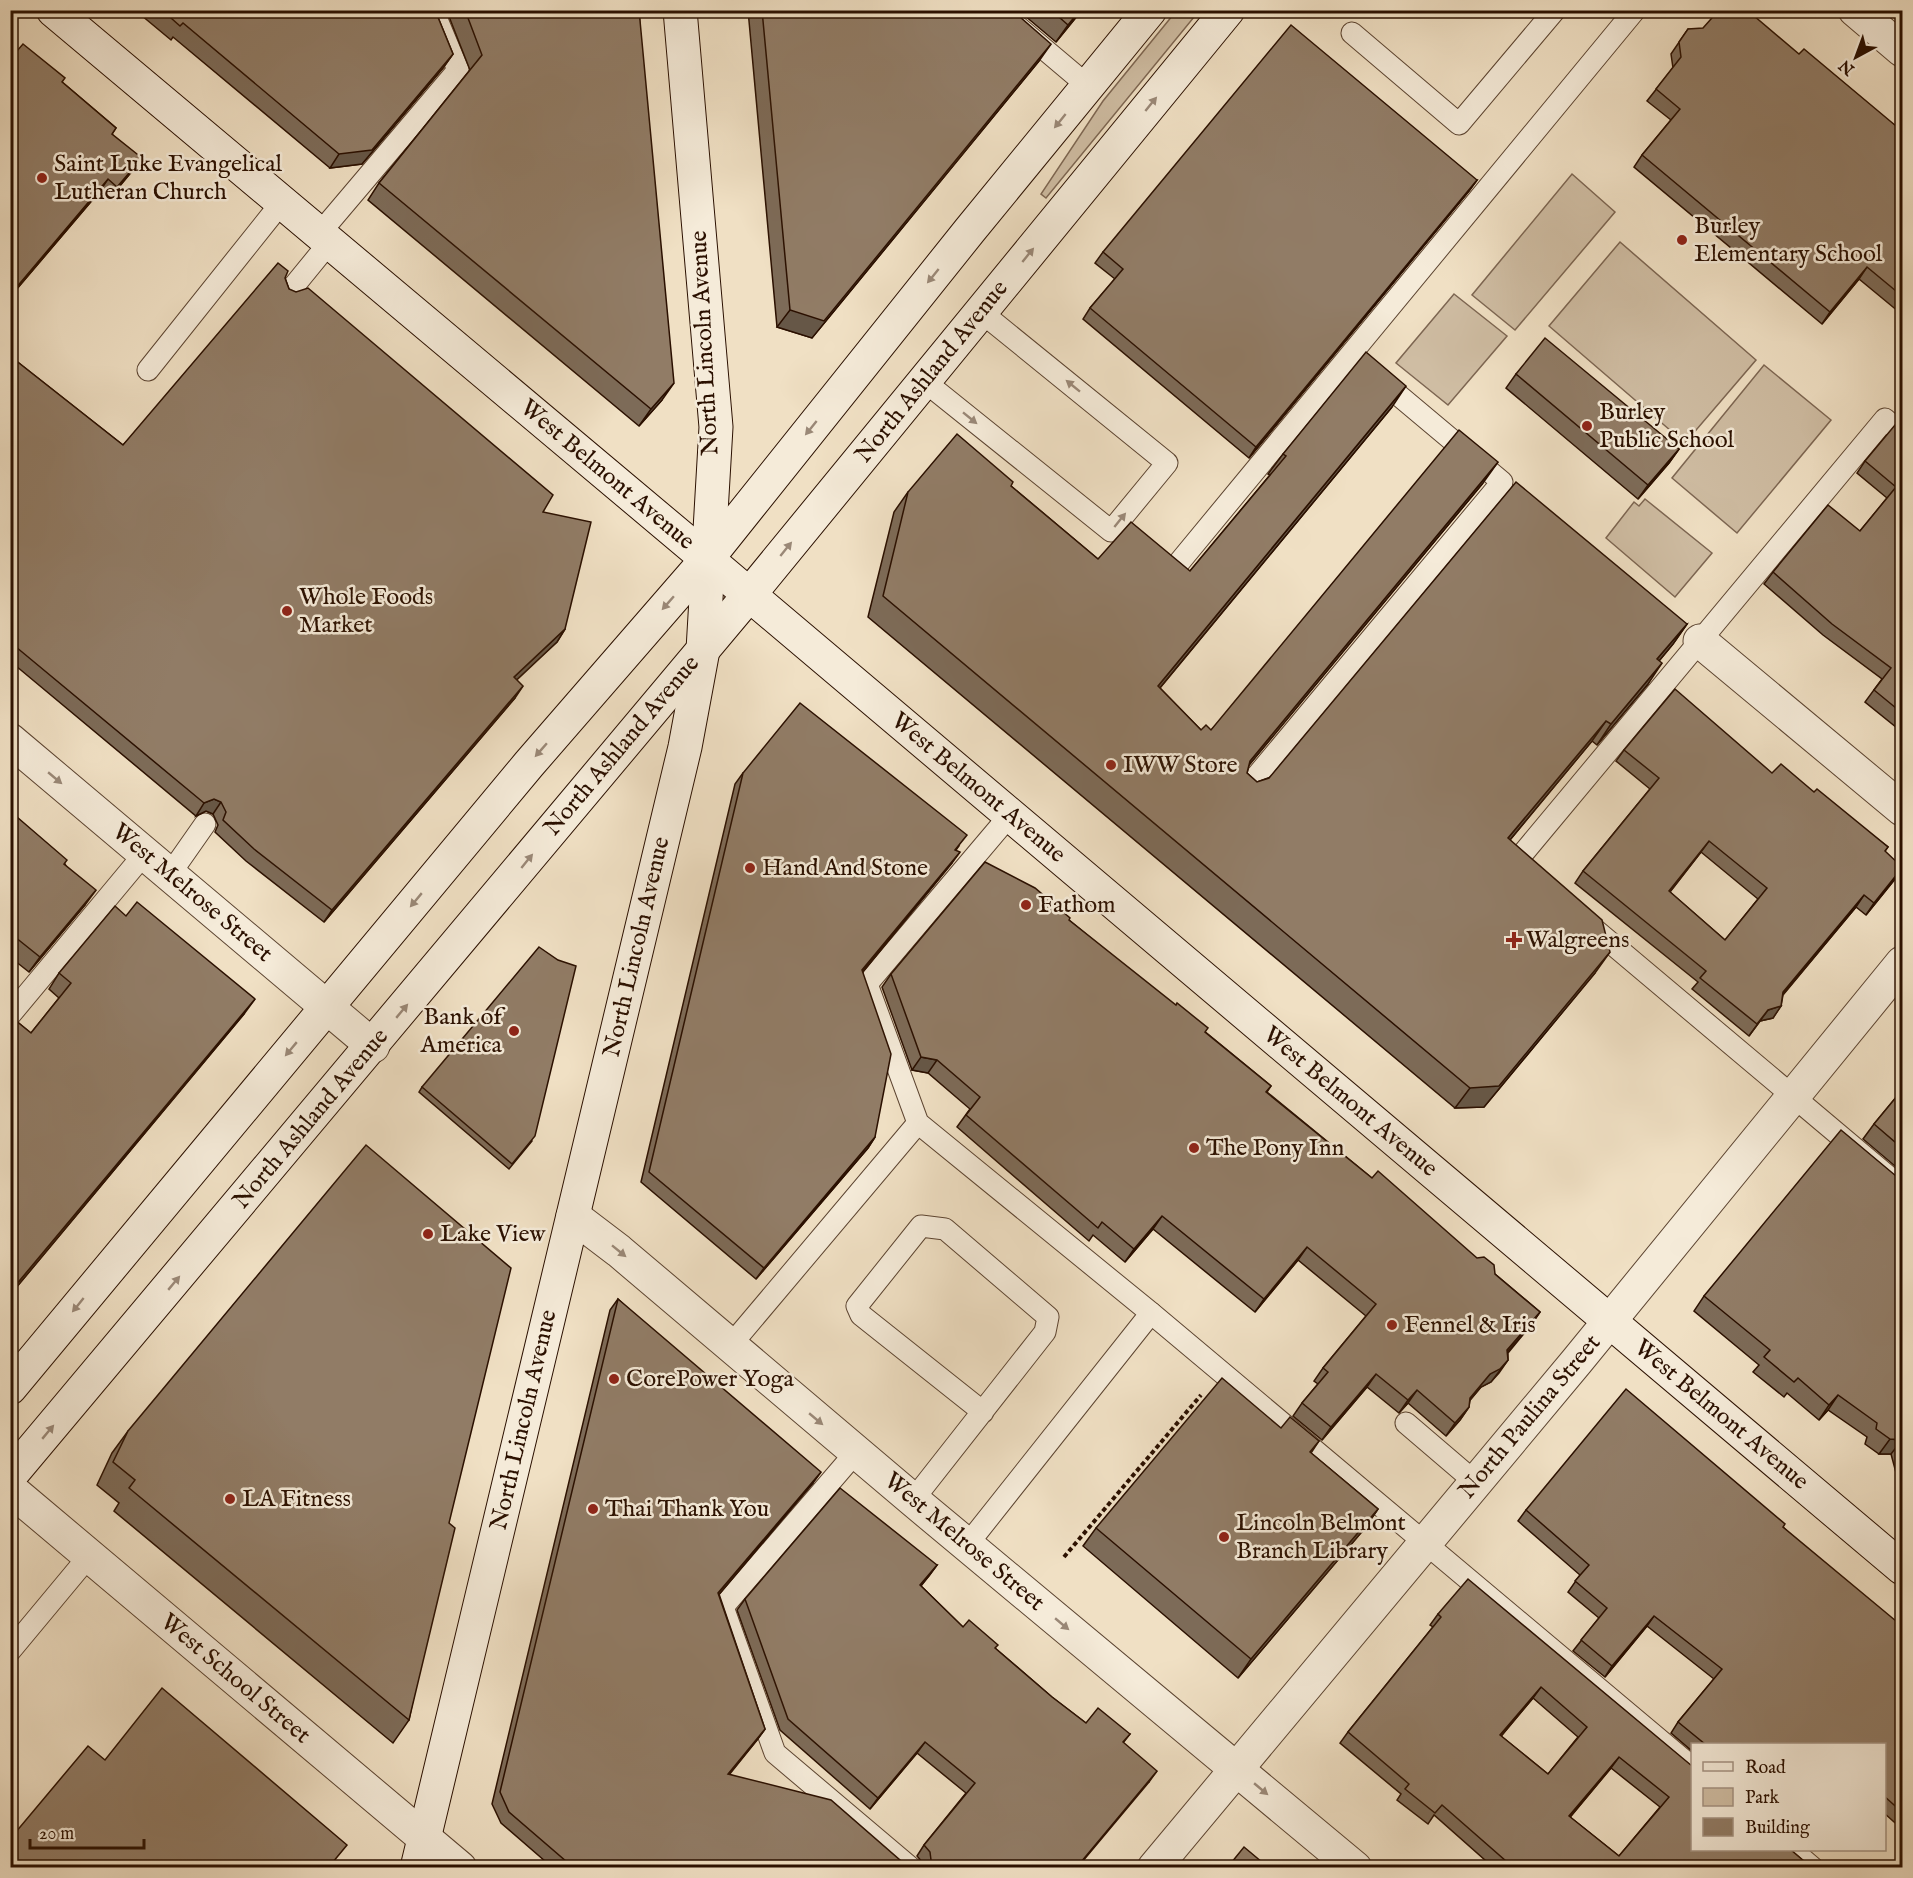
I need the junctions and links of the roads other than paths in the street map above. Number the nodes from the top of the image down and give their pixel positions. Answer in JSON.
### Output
{"nodes":[{"id":1,"x":52,"y":10,"type":"edge"},
{"id":2,"x":433,"y":10,"type":"edge"},
{"id":3,"x":680,"y":10,"type":"edge"},
{"id":4,"x":998,"y":10,"type":"edge"},
{"id":5,"x":1150,"y":10,"type":"edge"},
{"id":6,"x":1228,"y":10,"type":"edge"},
{"id":7,"x":1555,"y":10,"type":"edge"},
{"id":8,"x":1635,"y":10,"type":"edge"},
{"id":9,"x":1855,"y":10,"type":"edge"},
{"id":10,"x":1352,"y":33,"type":"dead end"},
{"id":11,"x":1902,"y":50,"type":"edge"},
{"id":12,"x":1088,"y":86,"type":"junction"},
{"id":13,"x":282,"y":202,"type":"junction"},
{"id":14,"x":324,"y":238,"type":"junction"},
{"id":15,"x":289,"y":291,"type":"edge"},
{"id":16,"x":981,"y":312,"type":"junction"},
{"id":17,"x":1350,"y":355,"type":"junction"},
{"id":18,"x":148,"y":370,"type":"dead end"},
{"id":19,"x":924,"y":381,"type":"junction"},
{"id":20,"x":1902,"y":434,"type":"edge"},
{"id":21,"x":707,"y":559,"type":"junction"},
{"id":22,"x":1177,"y":565,"type":"edge"},
{"id":23,"x":749,"y":595,"type":"junction"},
{"id":24,"x":1700,"y":641,"type":"junction"},
{"id":25,"x":703,"y":650,"type":"junction"},
{"id":26,"x":10,"y":740,"type":"edge"},
{"id":27,"x":1245,"y":790,"type":"edge"},
{"id":28,"x":1902,"y":809,"type":"edge"},
{"id":29,"x":1010,"y":815,"type":"junction"},
{"id":30,"x":205,"y":824,"type":"edge"},
{"id":31,"x":145,"y":853,"type":"junction"},
{"id":32,"x":170,"y":874,"type":"junction"},
{"id":33,"x":1541,"y":886,"type":"edge"},
{"id":34,"x":1568,"y":908,"type":"edge"},
{"id":35,"x":1902,"y":963,"type":"edge"},
{"id":36,"x":327,"y":1006,"type":"junction"},
{"id":37,"x":10,"y":1015,"type":"edge"},
{"id":38,"x":373,"y":1046,"type":"junction"},
{"id":39,"x":1793,"y":1096,"type":"junction"},
{"id":40,"x":918,"y":1123,"type":"junction"},
{"id":41,"x":1902,"y":1188,"type":"edge"},
{"id":42,"x":573,"y":1216,"type":"junction"},
{"id":43,"x":1151,"y":1313,"type":"junction"},
{"id":44,"x":1610,"y":1321,"type":"junction"},
{"id":45,"x":730,"y":1346,"type":"junction"},
{"id":46,"x":10,"y":1388,"type":"edge"},
{"id":47,"x":983,"y":1412,"type":"junction"},
{"id":48,"x":1406,"y":1423,"type":"edge"},
{"id":49,"x":856,"y":1452,"type":"junction"},
{"id":50,"x":10,"y":1476,"type":"edge"},
{"id":51,"x":1475,"y":1482,"type":"junction"},
{"id":52,"x":10,"y":1490,"type":"edge"},
{"id":53,"x":913,"y":1500,"type":"junction"},
{"id":54,"x":1425,"y":1542,"type":"junction"},
{"id":55,"x":967,"y":1545,"type":"junction"},
{"id":56,"x":89,"y":1556,"type":"junction"},
{"id":57,"x":1902,"y":1568,"type":"edge"},
{"id":58,"x":10,"y":1651,"type":"edge"},
{"id":59,"x":1691,"y":1766,"type":"edge"},
{"id":60,"x":1236,"y":1769,"type":"junction"},
{"id":61,"x":1793,"y":1851,"type":"edge"},
{"id":62,"x":421,"y":1853,"type":"edge"},
{"id":63,"x":460,"y":1868,"type":"edge"},
{"id":64,"x":910,"y":1868,"type":"edge"},
{"id":65,"x":1154,"y":1868,"type":"edge"},
{"id":66,"x":1355,"y":1868,"type":"edge"},
{"id":67,"x":1813,"y":1868,"type":"edge"}],
"edges":[{"from":1,"to":13,"type":"main road","name":"West Belmont Avenue"},
{"from":2,"to":14,"type":"lane"},
{"from":3,"to":21,"type":"main road","name":"North Lincoln Avenue"},
{"from":4,"to":12,"type":"lane"},
{"from":5,"to":12,"type":"main road"},
{"from":16,"to":6,"type":"main road","name":"North Ashland Avenue","one_way":true},
{"from":7,"to":10,"type":"lane"},
{"from":8,"to":17,"type":"lane"},
{"from":9,"to":11,"type":"main road"},
{"from":12,"to":21,"type":"main road","one_way":true},
{"from":13,"to":14,"type":"main road","name":"West Belmont Avenue"},
{"from":13,"to":18,"type":"lane"},
{"from":14,"to":15,"type":"lane"},
{"from":14,"to":21,"type":"main road","name":"West Belmont Avenue"},
{"from":16,"to":19,"type":"main road","name":"North Ashland Avenue"},
{"from":19,"to":16,"type":"lane","one_way":true},
{"from":17,"to":22,"type":"lane"},
{"from":17,"to":27,"type":"lane"},
{"from":23,"to":19,"type":"main road","name":"North Ashland Avenue","one_way":true},
{"from":20,"to":24,"type":"lane"},
{"from":21,"to":23,"type":"main road","name":"West Belmont Avenue"},
{"from":21,"to":25,"type":"main road","name":"North Lincoln Avenue"},
{"from":21,"to":36,"type":"main road","one_way":true},
{"from":23,"to":25,"type":"main road","name":"North Ashland Avenue"},
{"from":23,"to":29,"type":"main road","name":"West Belmont Avenue"},
{"from":24,"to":28,"type":"main road"},
{"from":24,"to":33,"type":"lane"},
{"from":38,"to":25,"type":"main road","name":"North Ashland Avenue","one_way":true},
{"from":25,"to":42,"type":"main road","name":"North Lincoln Avenue"},
{"from":26,"to":31,"type":"main road","name":"West Melrose Street","one_way":true},
{"from":29,"to":40,"type":"lane"},
{"from":29,"to":44,"type":"main road","name":"West Belmont Avenue"},
{"from":30,"to":32,"type":"lane"},
{"from":31,"to":32,"type":"main road","name":"West Melrose Street"},
{"from":31,"to":37,"type":"lane"},
{"from":32,"to":36,"type":"main road","name":"West Melrose Street"},
{"from":34,"to":39,"type":"lane"},
{"from":35,"to":39,"type":"main road","name":"North Paulina Street"},
{"from":36,"to":38,"type":"main road","name":"West Melrose Street"},
{"from":36,"to":46,"type":"main road","one_way":true},
{"from":50,"to":38,"type":"main road","name":"North Ashland Avenue","one_way":true},
{"from":39,"to":41,"type":"lane"},
{"from":39,"to":44,"type":"main road","name":"North Paulina Street"},
{"from":40,"to":43,"type":"lane"},
{"from":40,"to":45,"type":"lane"},
{"from":42,"to":45,"type":"main road","name":"West Melrose Street","one_way":true},
{"from":42,"to":62,"type":"main road","name":"North Lincoln Avenue"},
{"from":43,"to":54,"type":"lane"},
{"from":43,"to":55,"type":"lane"},
{"from":44,"to":51,"type":"main road","name":"North Paulina Street"},
{"from":44,"to":57,"type":"main road","name":"West Belmont Avenue"},
{"from":45,"to":49,"type":"main road","name":"West Melrose Street","one_way":true},
{"from":47,"to":47,"type":"lane"},
{"from":47,"to":53,"type":"lane"},
{"from":48,"to":51,"type":"lane"},
{"from":49,"to":53,"type":"main road","name":"West Melrose Street"},
{"from":49,"to":64,"type":"lane"},
{"from":51,"to":54,"type":"main road","name":"North Paulina Street"},
{"from":52,"to":56,"type":"main road","name":"West School Street"},
{"from":53,"to":55,"type":"main road","name":"West Melrose Street"},
{"from":54,"to":59,"type":"lane"},
{"from":54,"to":60,"type":"main road","name":"North Paulina Street"},
{"from":55,"to":60,"type":"main road","name":"West Melrose Street","one_way":true},
{"from":56,"to":58,"type":"lane"},
{"from":56,"to":62,"type":"main road","name":"West School Street"},
{"from":60,"to":65,"type":"main road","name":"North Paulina Street"},
{"from":60,"to":66,"type":"main road","name":"West Melrose Street","one_way":true},
{"from":61,"to":67,"type":"lane"},
{"from":62,"to":63,"type":"main road","name":"West School Street"}]}
